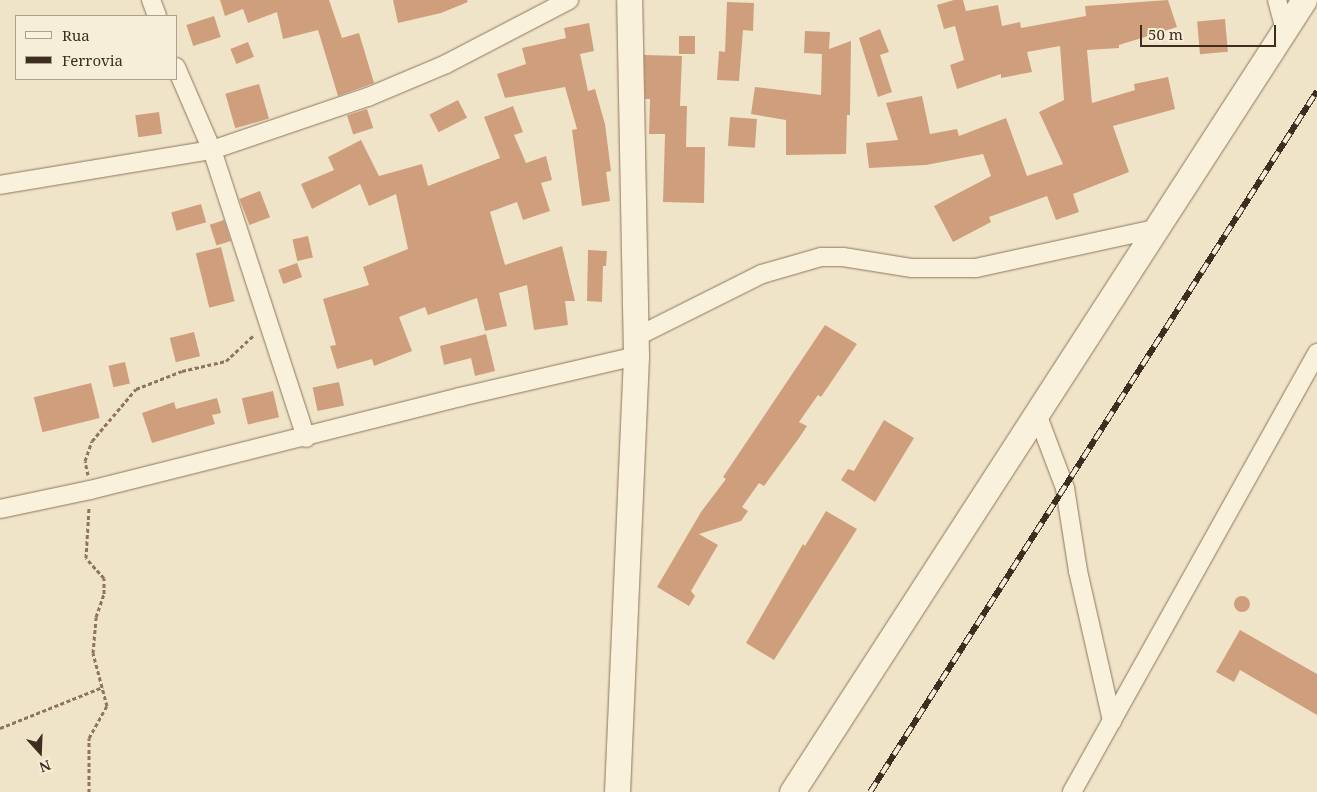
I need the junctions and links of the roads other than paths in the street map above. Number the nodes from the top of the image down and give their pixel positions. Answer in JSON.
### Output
{"nodes":[{"id":1,"x":151,"y":0,"type":"edge"},
{"id":2,"x":569,"y":0,"type":"edge"},
{"id":3,"x":630,"y":0,"type":"edge"},
{"id":4,"x":1276,"y":0,"type":"edge"},
{"id":5,"x":1304,"y":0,"type":"edge"},
{"id":6,"x":157,"y":15,"type":"edge"},
{"id":7,"x":1285,"y":30,"type":"junction"},
{"id":8,"x":178,"y":72,"type":"edge"},
{"id":9,"x":212,"y":150,"type":"junction"},
{"id":10,"x":0,"y":185,"type":"edge"},
{"id":11,"x":1155,"y":229,"type":"junction"},
{"id":12,"x":636,"y":346,"type":"junction"},
{"id":13,"x":1317,"y":353,"type":"edge"},
{"id":14,"x":1037,"y":414,"type":"junction"},
{"id":15,"x":306,"y":438,"type":"junction"},
{"id":16,"x":0,"y":509,"type":"edge"},
{"id":17,"x":1112,"y":721,"type":"junction"},
{"id":18,"x":617,"y":792,"type":"edge"},
{"id":19,"x":792,"y":792,"type":"edge"},
{"id":20,"x":1072,"y":792,"type":"edge"}],
"edges":[{"from":1,"to":6,"type":"street"},
{"from":2,"to":9,"type":"street"},
{"from":3,"to":12,"type":"street"},
{"from":4,"to":7,"type":"street"},
{"from":5,"to":7,"type":"street"},
{"from":7,"to":11,"type":"street"},
{"from":8,"to":9,"type":"street"},
{"from":9,"to":10,"type":"street"},
{"from":9,"to":15,"type":"street"},
{"from":11,"to":12,"type":"street"},
{"from":11,"to":14,"type":"street"},
{"from":12,"to":15,"type":"street"},
{"from":12,"to":18,"type":"street"},
{"from":13,"to":17,"type":"street"},
{"from":14,"to":17,"type":"street"},
{"from":14,"to":19,"type":"street"},
{"from":15,"to":16,"type":"street"},
{"from":17,"to":20,"type":"street"}]}
